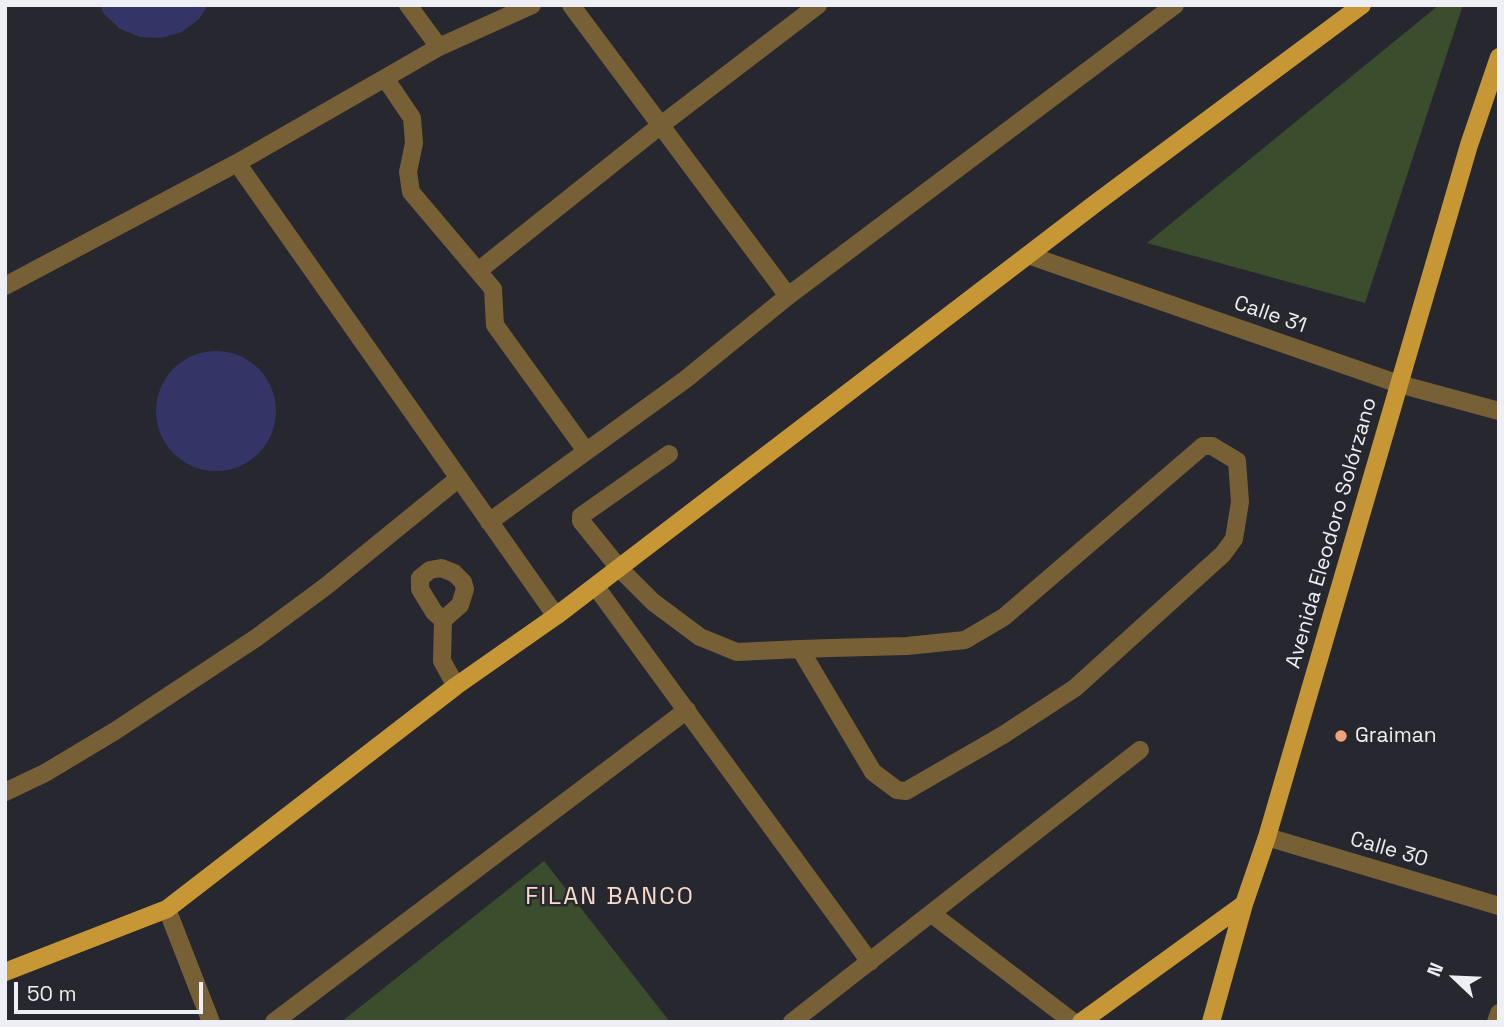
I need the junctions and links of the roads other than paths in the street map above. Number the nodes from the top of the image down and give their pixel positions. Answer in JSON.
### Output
{"nodes":[{"id":1,"x":408,"y":5,"type":"edge"},
{"id":2,"x":532,"y":5,"type":"edge"},
{"id":3,"x":571,"y":5,"type":"edge"},
{"id":4,"x":818,"y":5,"type":"edge"},
{"id":5,"x":1175,"y":5,"type":"edge"},
{"id":6,"x":1362,"y":5,"type":"edge"},
{"id":7,"x":439,"y":47,"type":"junction"},
{"id":8,"x":1499,"y":57,"type":"edge"},
{"id":9,"x":385,"y":78,"type":"junction"},
{"id":10,"x":661,"y":125,"type":"junction"},
{"id":11,"x":237,"y":163,"type":"junction"},
{"id":12,"x":1028,"y":255,"type":"junction"},
{"id":13,"x":478,"y":271,"type":"junction"},
{"id":14,"x":5,"y":286,"type":"edge"},
{"id":15,"x":788,"y":296,"type":"junction"},
{"id":16,"x":1399,"y":384,"type":"junction"},
{"id":17,"x":1499,"y":411,"type":"edge"},
{"id":18,"x":586,"y":452,"type":"junction"},
{"id":19,"x":669,"y":454,"type":"dead end"},
{"id":20,"x":459,"y":478,"type":"junction"},
{"id":21,"x":489,"y":522,"type":"junction"},
{"id":22,"x":619,"y":568,"type":"junction"},
{"id":23,"x":596,"y":586,"type":"junction"},
{"id":24,"x":556,"y":616,"type":"junction"},
{"id":25,"x":443,"y":620,"type":"dead end"},
{"id":26,"x":800,"y":649,"type":"junction"},
{"id":27,"x":456,"y":686,"type":"junction"},
{"id":28,"x":687,"y":710,"type":"junction"},
{"id":29,"x":1140,"y":750,"type":"dead end"},
{"id":30,"x":5,"y":792,"type":"edge"},
{"id":31,"x":1268,"y":837,"type":"junction"},
{"id":32,"x":1244,"y":904,"type":"junction"},
{"id":33,"x":1499,"y":906,"type":"edge"},
{"id":34,"x":167,"y":909,"type":"junction"},
{"id":35,"x":932,"y":914,"type":"junction"},
{"id":36,"x":870,"y":962,"type":"junction"},
{"id":37,"x":5,"y":972,"type":"edge"},
{"id":38,"x":1499,"y":1013,"type":"edge"},
{"id":39,"x":211,"y":1022,"type":"edge"},
{"id":40,"x":274,"y":1022,"type":"edge"},
{"id":41,"x":793,"y":1022,"type":"edge"},
{"id":42,"x":1073,"y":1022,"type":"edge"},
{"id":43,"x":1081,"y":1022,"type":"edge"},
{"id":44,"x":1211,"y":1022,"type":"edge"},
{"id":45,"x":1496,"y":1022,"type":"edge"}],
"edges":[{"from":1,"to":7,"type":"street"},
{"from":2,"to":7,"type":"street"},
{"from":3,"to":10,"type":"street"},
{"from":4,"to":10,"type":"street"},
{"from":5,"to":15,"type":"street"},
{"from":6,"to":12,"type":"main road"},
{"from":7,"to":9,"type":"street"},
{"from":8,"to":16,"type":"main road","name":"Avenida Eleodoro Solórzano"},
{"from":9,"to":11,"type":"street"},
{"from":9,"to":13,"type":"street"},
{"from":10,"to":13,"type":"street"},
{"from":10,"to":15,"type":"street"},
{"from":11,"to":14,"type":"street"},
{"from":11,"to":20,"type":"street"},
{"from":12,"to":16,"type":"street","name":"Calle 31"},
{"from":12,"to":22,"type":"main road"},
{"from":13,"to":18,"type":"street"},
{"from":15,"to":18,"type":"street"},
{"from":16,"to":17,"type":"street","name":"Calle 31"},
{"from":16,"to":31,"type":"main road","name":"Avenida Eleodoro Solórzano"},
{"from":18,"to":21,"type":"street"},
{"from":19,"to":22,"type":"street"},
{"from":20,"to":21,"type":"street"},
{"from":20,"to":30,"type":"street"},
{"from":21,"to":24,"type":"street"},
{"from":22,"to":23,"type":"main road"},
{"from":22,"to":26,"type":"street"},
{"from":23,"to":24,"type":"main road"},
{"from":23,"to":28,"type":"street"},
{"from":24,"to":27,"type":"main road"},
{"from":25,"to":27,"type":"street"},
{"from":26,"to":26,"type":"street"},
{"from":27,"to":34,"type":"main road"},
{"from":28,"to":36,"type":"street"},
{"from":28,"to":40,"type":"street"},
{"from":29,"to":35,"type":"street"},
{"from":31,"to":32,"type":"main road","name":"Avenida Eleodoro Solórzano"},
{"from":31,"to":33,"type":"street","name":"Calle 30"},
{"from":32,"to":43,"type":"main road"},
{"from":32,"to":44,"type":"main road","name":"Avenida Eleodoro Solórzano"},
{"from":34,"to":37,"type":"main road"},
{"from":34,"to":39,"type":"street"},
{"from":35,"to":36,"type":"street"},
{"from":35,"to":42,"type":"street"},
{"from":36,"to":41,"type":"street"},
{"from":38,"to":45,"type":"street"}]}
